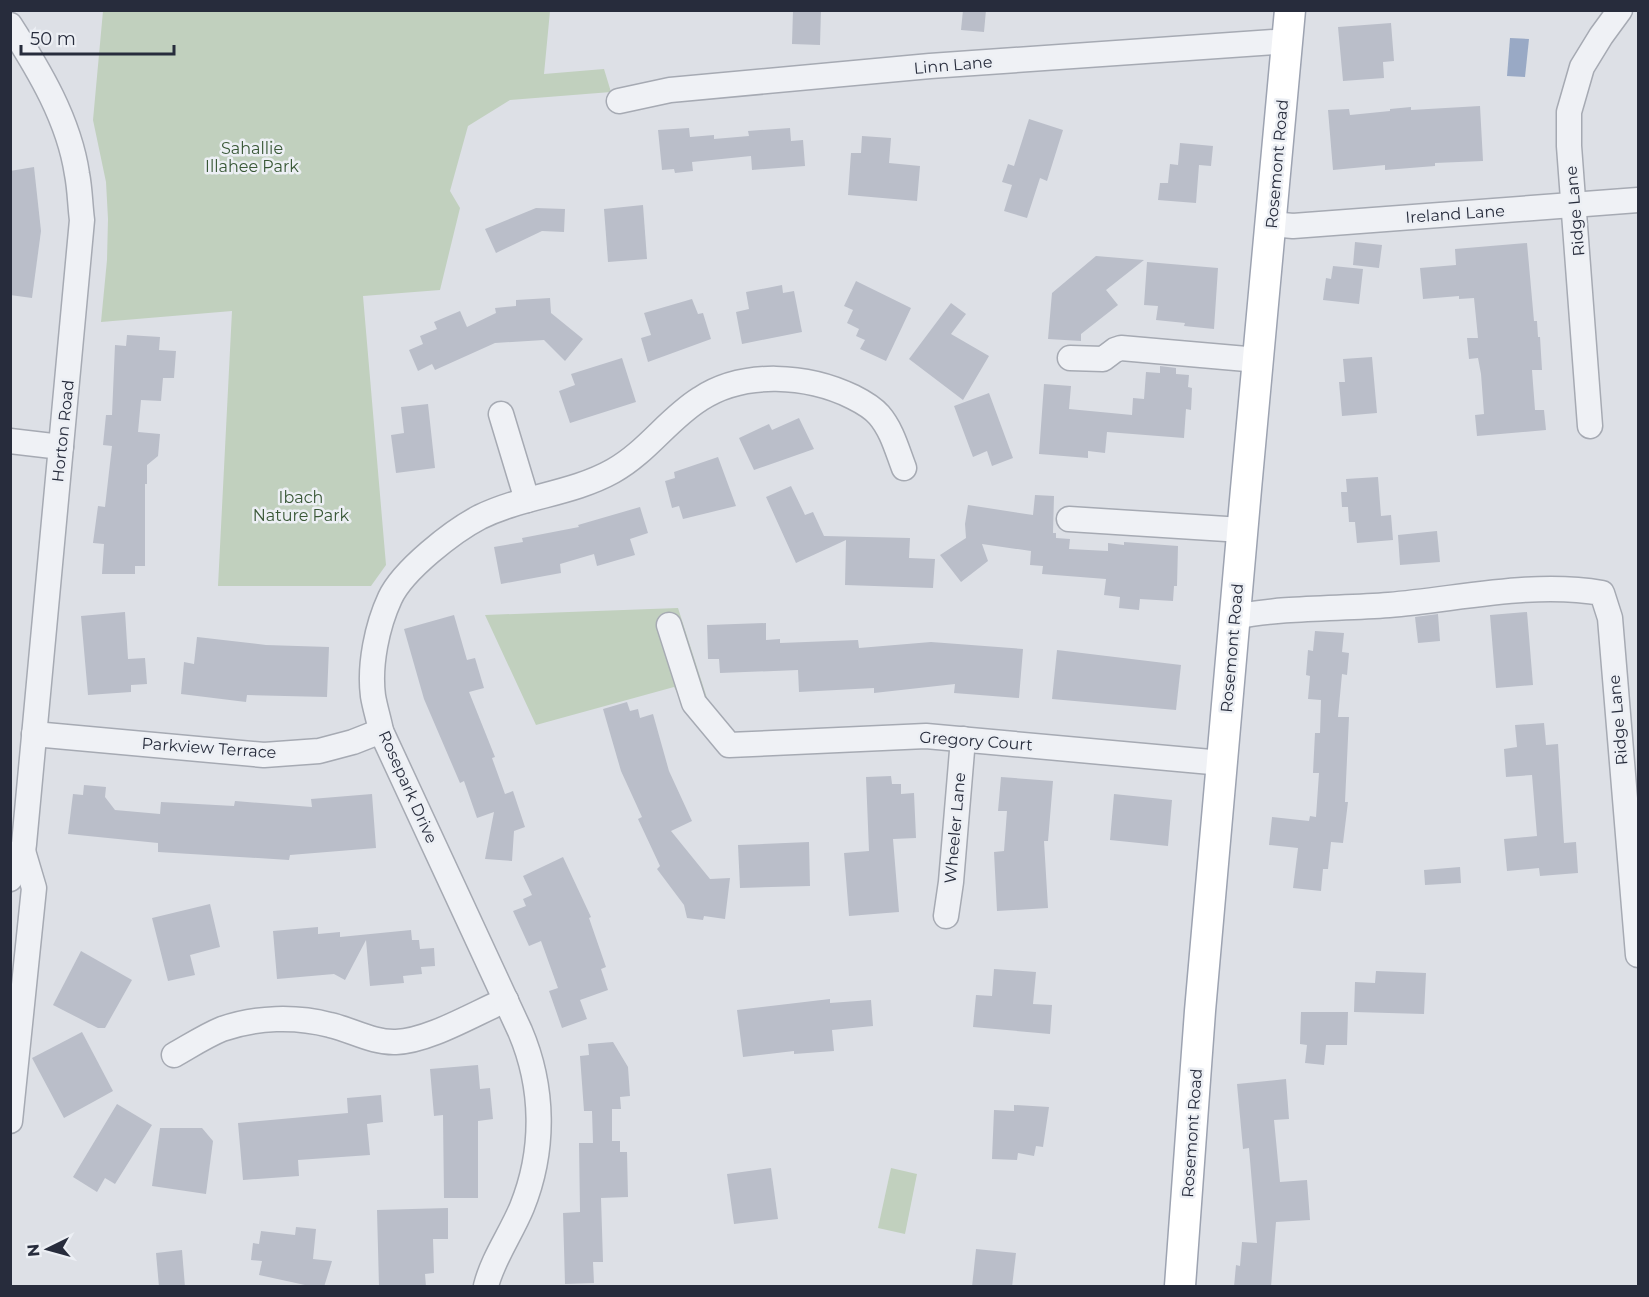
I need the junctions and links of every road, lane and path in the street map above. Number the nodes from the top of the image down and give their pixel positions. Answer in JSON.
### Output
{"nodes":[{"id":1,"x":1290,"y":10,"type":"edge"},
{"id":2,"x":1620,"y":10,"type":"edge"},
{"id":3,"x":13,"y":35,"type":"edge"},
{"id":4,"x":1288,"y":41,"type":"junction"},
{"id":5,"x":619,"y":101,"type":"dead end"},
{"id":6,"x":1638,"y":200,"type":"edge"},
{"id":7,"x":1575,"y":206,"type":"junction"},
{"id":8,"x":1271,"y":224,"type":"junction"},
{"id":9,"x":1070,"y":358,"type":"dead end"},
{"id":10,"x":1258,"y":360,"type":"junction"},
{"id":11,"x":501,"y":414,"type":"dead end"},
{"id":12,"x":1590,"y":426,"type":"dead end"},
{"id":13,"x":10,"y":441,"type":"edge"},
{"id":14,"x":62,"y":447,"type":"junction"},
{"id":15,"x":904,"y":468,"type":"dead end"},
{"id":16,"x":527,"y":500,"type":"junction"},
{"id":17,"x":1069,"y":519,"type":"dead end"},
{"id":18,"x":1242,"y":530,"type":"junction"},
{"id":19,"x":1234,"y":616,"type":"junction"},
{"id":20,"x":669,"y":625,"type":"dead end"},
{"id":21,"x":381,"y":731,"type":"junction"},
{"id":22,"x":34,"y":734,"type":"junction"},
{"id":23,"x":963,"y":739,"type":"junction"},
{"id":24,"x":1222,"y":763,"type":"junction"},
{"id":25,"x":23,"y":851,"type":"junction"},
{"id":26,"x":10,"y":879,"type":"edge"},
{"id":27,"x":946,"y":916,"type":"dead end"},
{"id":28,"x":1638,"y":956,"type":"edge"},
{"id":29,"x":506,"y":1000,"type":"junction"},
{"id":30,"x":174,"y":1055,"type":"dead end"},
{"id":31,"x":10,"y":1121,"type":"edge"},
{"id":32,"x":486,"y":1287,"type":"edge"},
{"id":33,"x":1180,"y":1287,"type":"edge"}],
"edges":[{"from":1,"to":4,"type":"main road","name":"Rosemont Road"},
{"from":2,"to":7,"type":"street","name":"Ridge Lane"},
{"from":3,"to":14,"type":"street","name":"Horton Road"},
{"from":4,"to":5,"type":"street","name":"Linn Lane"},
{"from":4,"to":8,"type":"main road","name":"Rosemont Road"},
{"from":6,"to":7,"type":"street","name":"Ireland Lane"},
{"from":7,"to":8,"type":"street","name":"Ireland Lane"},
{"from":7,"to":12,"type":"street","name":"Ridge Lane"},
{"from":8,"to":10,"type":"main road","name":"Rosemont Road"},
{"from":9,"to":10,"type":"street"},
{"from":10,"to":18,"type":"main road","name":"Rosemont Road"},
{"from":11,"to":16,"type":"street"},
{"from":13,"to":14,"type":"street"},
{"from":14,"to":22,"type":"street","name":"Horton Road"},
{"from":15,"to":16,"type":"street","name":"Rosepark Drive"},
{"from":16,"to":21,"type":"street","name":"Rosepark Drive"},
{"from":17,"to":18,"type":"street"},
{"from":18,"to":19,"type":"main road","name":"Rosemont Road"},
{"from":19,"to":24,"type":"main road","name":"Rosemont Road"},
{"from":19,"to":28,"type":"street","name":"Ridge Lane"},
{"from":20,"to":23,"type":"street","name":"Gregory Court"},
{"from":21,"to":22,"type":"street","name":"Parkview Terrace"},
{"from":21,"to":29,"type":"street","name":"Rosepark Drive"},
{"from":22,"to":25,"type":"street","name":"Horton Road"},
{"from":23,"to":24,"type":"street","name":"Gregory Court"},
{"from":23,"to":27,"type":"street","name":"Wheeler Lane"},
{"from":24,"to":33,"type":"main road","name":"Rosemont Road"},
{"from":25,"to":26,"type":"street","name":"Horton Road"},
{"from":25,"to":31,"type":"street","name":"Horton Road"},
{"from":29,"to":30,"type":"street"},
{"from":29,"to":32,"type":"street","name":"Rosepark Drive"}]}
